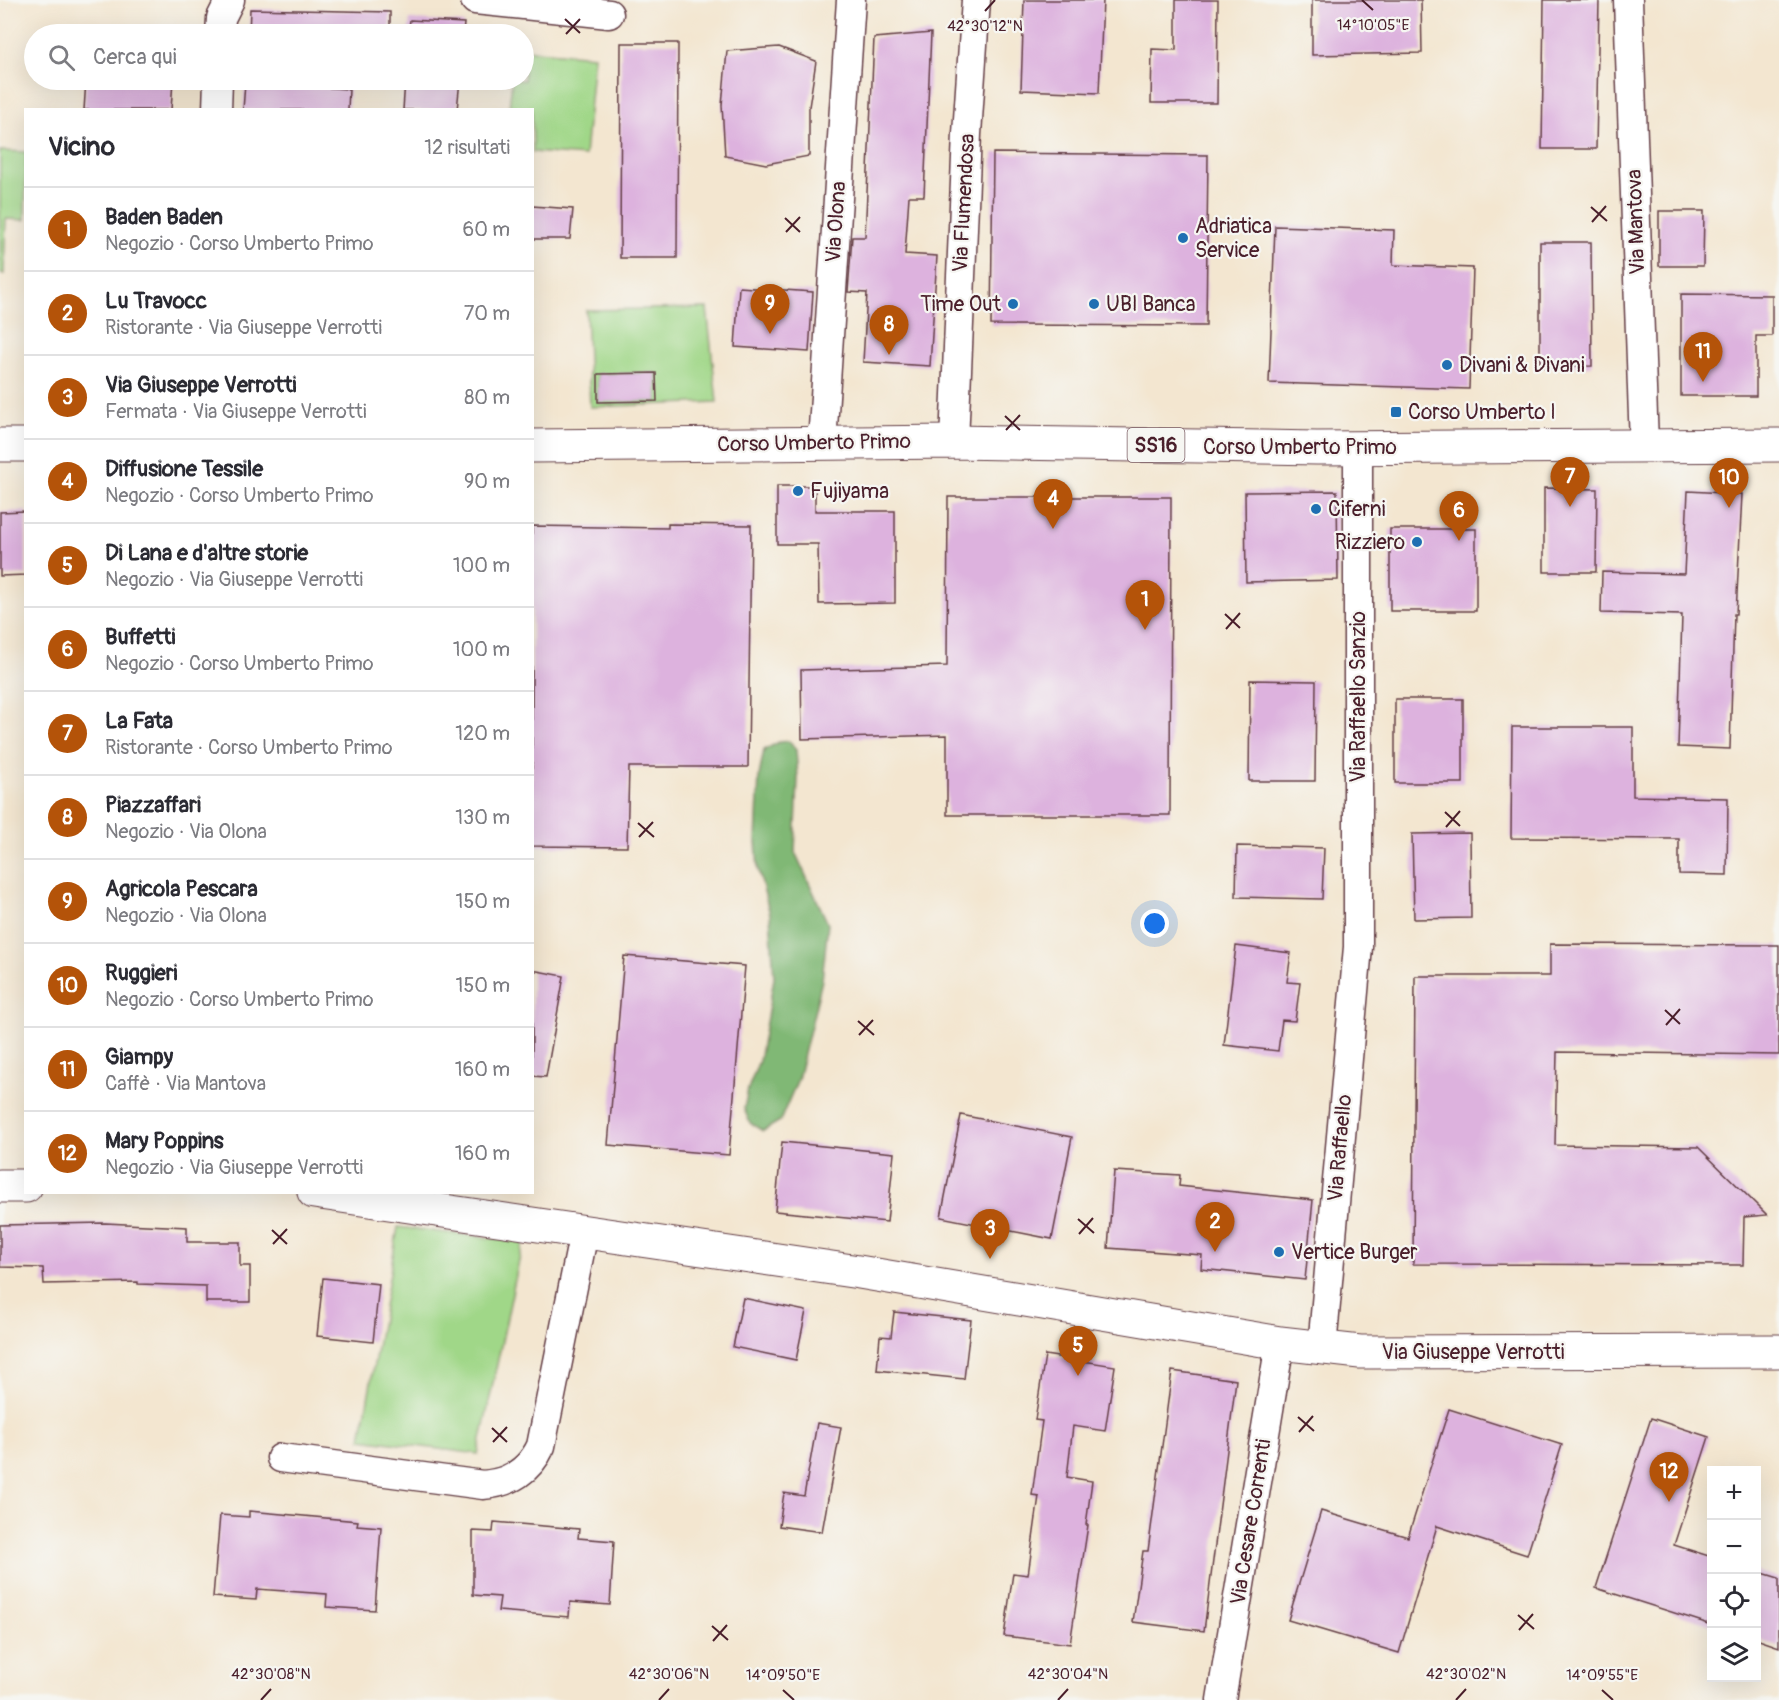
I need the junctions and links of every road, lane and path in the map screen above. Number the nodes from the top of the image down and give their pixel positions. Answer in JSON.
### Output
{"nodes":[{"id":1,"x":230,"y":0,"type":"edge"},
{"id":2,"x":475,"y":0,"type":"edge"},
{"id":3,"x":851,"y":0,"type":"edge"},
{"id":4,"x":976,"y":0,"type":"edge"},
{"id":5,"x":1628,"y":0,"type":"edge"},
{"id":6,"x":609,"y":14,"type":"dead end"},
{"id":7,"x":220,"y":24,"type":"edge"},
{"id":8,"x":218,"y":90,"type":"edge"},
{"id":9,"x":217,"y":108,"type":"edge"},
{"id":10,"x":954,"y":442,"type":"junction"},
{"id":11,"x":822,"y":443,"type":"junction"},
{"id":12,"x":1644,"y":444,"type":"junction"},
{"id":13,"x":0,"y":445,"type":"edge"},
{"id":14,"x":24,"y":445,"type":"edge"},
{"id":15,"x":1779,"y":445,"type":"edge"},
{"id":16,"x":534,"y":446,"type":"edge"},
{"id":17,"x":1358,"y":447,"type":"junction"},
{"id":18,"x":1358,"y":947,"type":"joint"},
{"id":19,"x":0,"y":1186,"type":"edge"},
{"id":20,"x":24,"y":1186,"type":"edge"},
{"id":21,"x":328,"y":1194,"type":"edge"},
{"id":22,"x":584,"y":1232,"type":"junction"},
{"id":23,"x":1280,"y":1343,"type":"junction"},
{"id":24,"x":1322,"y":1348,"type":"junction"},
{"id":25,"x":1779,"y":1351,"type":"edge"},
{"id":26,"x":281,"y":1458,"type":"dead end"},
{"id":27,"x":1221,"y":1700,"type":"edge"}],
"edges":[{"from":1,"to":7,"type":"street"},
{"from":2,"to":6,"type":"street"},
{"from":3,"to":11,"type":"street","name":"Via Olona"},
{"from":4,"to":10,"type":"street","name":"Via Flumendosa"},
{"from":5,"to":12,"type":"street","name":"Via Mantova"},
{"from":8,"to":9,"type":"street"},
{"from":10,"to":11,"type":"street","name":"Corso Umberto Primo","number":"SS16"},
{"from":10,"to":17,"type":"street","name":"Corso Umberto Primo","number":"SS16"},
{"from":11,"to":16,"type":"street","name":"Corso Umberto Primo","number":"SS16"},
{"from":12,"to":15,"type":"street","name":"Corso Umberto Primo","number":"SS16"},
{"from":12,"to":17,"type":"street","name":"Corso Umberto Primo","number":"SS16"},
{"from":13,"to":14,"type":"street"},
{"from":17,"to":18,"type":"street","name":"Via Raffaello Sanzio"},
{"from":18,"to":24,"type":"street","name":"Via Raffaello"},
{"from":19,"to":20,"type":"street"},
{"from":21,"to":22,"type":"street","name":"Via Giuseppe Verrotti"},
{"from":22,"to":23,"type":"street","name":"Via Giuseppe Verrotti"},
{"from":22,"to":26,"type":"street"},
{"from":23,"to":24,"type":"street","name":"Via Giuseppe Verrotti"},
{"from":23,"to":27,"type":"street","name":"Via Cesare Correnti"},
{"from":24,"to":25,"type":"street","name":"Via Giuseppe Verrotti"}]}
